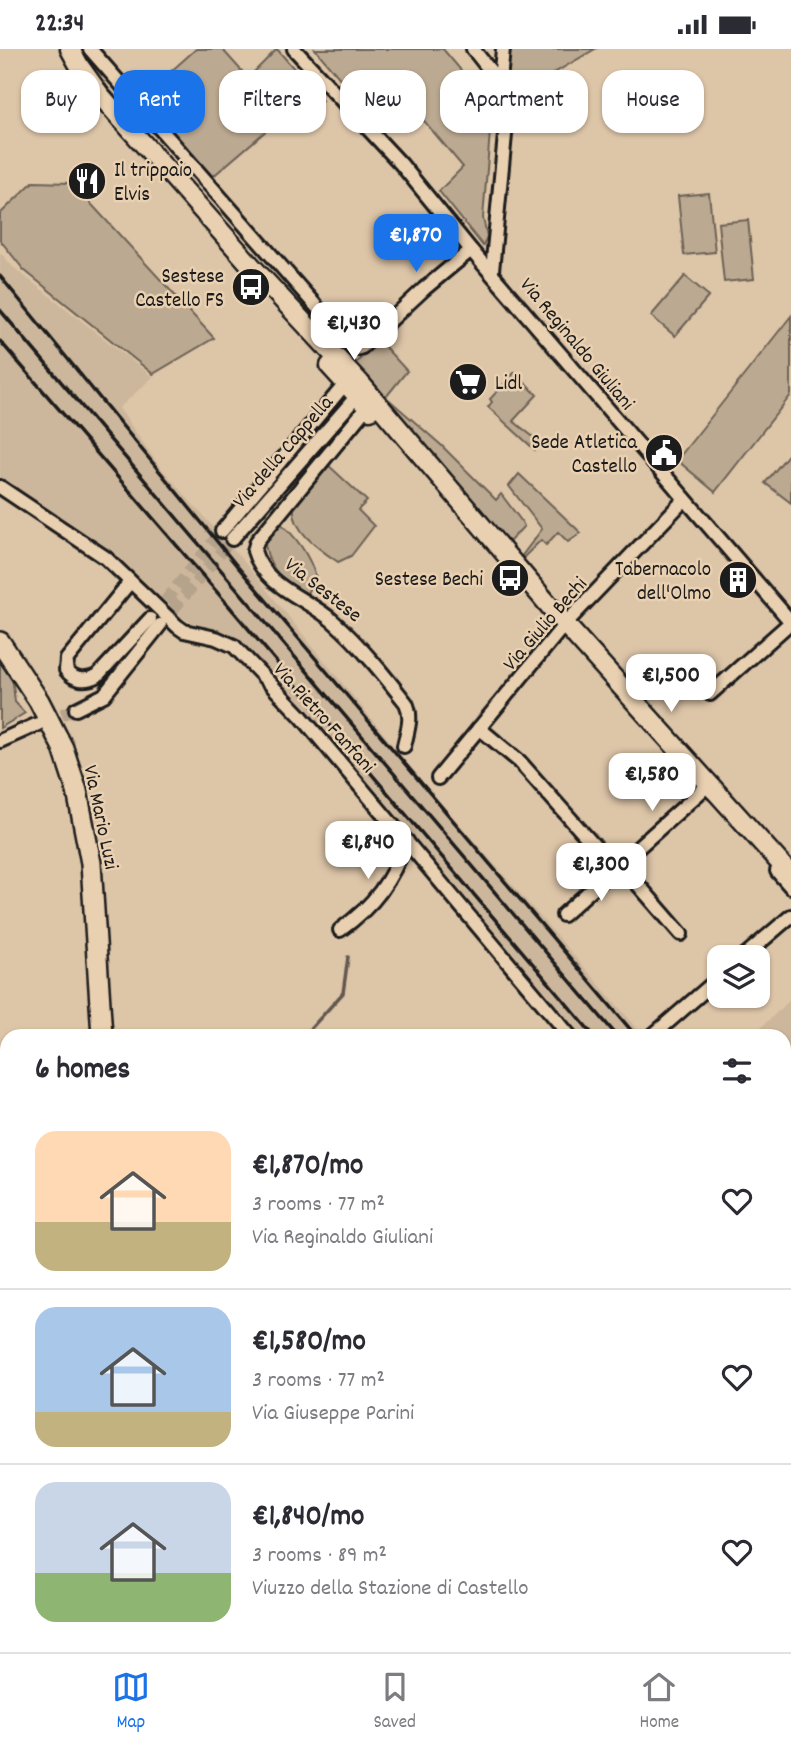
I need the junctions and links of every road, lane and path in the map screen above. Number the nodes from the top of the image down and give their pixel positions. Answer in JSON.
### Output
{"nodes":[{"id":1,"x":70,"y":49,"type":"edge"},
{"id":2,"x":90,"y":49,"type":"edge"},
{"id":3,"x":294,"y":49,"type":"edge"},
{"id":4,"x":473,"y":49,"type":"edge"},
{"id":5,"x":503,"y":49,"type":"edge"},
{"id":6,"x":490,"y":70,"type":"edge"},
{"id":7,"x":500,"y":70,"type":"edge"},
{"id":8,"x":505,"y":133,"type":"edge"},
{"id":9,"x":471,"y":250,"type":"junction"},
{"id":10,"x":492,"y":271,"type":"junction"},
{"id":11,"x":281,"y":297,"type":"junction"},
{"id":12,"x":325,"y":345,"type":"junction"},
{"id":13,"x":355,"y":394,"type":"junction"},
{"id":14,"x":393,"y":420,"type":"junction"},
{"id":15,"x":0,"y":487,"type":"edge"},
{"id":16,"x":459,"y":499,"type":"junction"},
{"id":17,"x":685,"y":499,"type":"junction"},
{"id":18,"x":227,"y":535,"type":"tunnel mouth"},
{"id":19,"x":130,"y":582,"type":"junction"},
{"id":20,"x":791,"y":622,"type":"edge"},
{"id":21,"x":565,"y":624,"type":"junction"},
{"id":22,"x":0,"y":642,"type":"edge"},
{"id":23,"x":710,"y":694,"type":"dead end"},
{"id":24,"x":76,"y":709,"type":"tunnel mouth"},
{"id":25,"x":38,"y":724,"type":"tunnel mouth"},
{"id":26,"x":479,"y":728,"type":"junction"},
{"id":27,"x":0,"y":741,"type":"edge"},
{"id":28,"x":404,"y":746,"type":"dead end"},
{"id":29,"x":438,"y":778,"type":"dead end"},
{"id":30,"x":708,"y":785,"type":"junction"},
{"id":31,"x":407,"y":841,"type":"junction"},
{"id":32,"x":618,"y":866,"type":"junction"},
{"id":33,"x":791,"y":875,"type":"edge"},
{"id":34,"x":791,"y":887,"type":"edge"},
{"id":35,"x":563,"y":915,"type":"dead end"},
{"id":36,"x":791,"y":916,"type":"edge"},
{"id":37,"x":340,"y":930,"type":"dead end"},
{"id":38,"x":681,"y":934,"type":"dead end"},
{"id":39,"x":96,"y":936,"type":"junction"},
{"id":40,"x":757,"y":945,"type":"edge"},
{"id":41,"x":707,"y":988,"type":"edge"},
{"id":42,"x":89,"y":1029,"type":"edge"},
{"id":43,"x":102,"y":1029,"type":"edge"},
{"id":44,"x":564,"y":1029,"type":"edge"},
{"id":45,"x":660,"y":1029,"type":"edge"}],
"edges":[{"from":1,"to":11,"type":"main road"},
{"from":2,"to":9,"type":"street"},
{"from":3,"to":9,"type":"street","name":"Via Reginaldo Giuliani"},
{"from":4,"to":6,"type":"street"},
{"from":5,"to":7,"type":"street"},
{"from":8,"to":10,"type":"street"},
{"from":9,"to":10,"type":"street","name":"Via Reginaldo Giuliani"},
{"from":10,"to":17,"type":"street","name":"Via Reginaldo Giuliani"},
{"from":11,"to":12,"type":"main road"},
{"from":11,"to":13,"type":"main road"},
{"from":12,"to":13,"type":"street","name":"Via della Cappella"},
{"from":12,"to":14,"type":"main road"},
{"from":13,"to":14,"type":"street","name":"Via della Cappella"},
{"from":13,"to":16,"type":"main road"},
{"from":13,"to":18,"type":"street","name":"Via della Cappella"},
{"from":13,"to":28,"type":"street","name":"Via Sestese"},
{"from":14,"to":16,"type":"main road"},
{"from":15,"to":19,"type":"street","name":"Via Pietro Fanfani"},
{"from":16,"to":21,"type":"main road"},
{"from":17,"to":20,"type":"street","name":"Via Reginaldo Giuliani"},
{"from":17,"to":21,"type":"street","name":"Via Giulio Bechi"},
{"from":19,"to":24,"type":"street"},
{"from":19,"to":31,"type":"street","name":"Via Pietro Fanfani"},
{"from":20,"to":23,"type":"street"},
{"from":21,"to":26,"type":"street","name":"Via Giulio Bechi"},
{"from":21,"to":30,"type":"main road"},
{"from":22,"to":39,"type":"main road","name":"Via Mario Luzi"},
{"from":25,"to":27,"type":"street"},
{"from":26,"to":29,"type":"street","name":"Via Giulio Bechi"},
{"from":26,"to":32,"type":"street"},
{"from":30,"to":32,"type":"street"},
{"from":30,"to":33,"type":"main road"},
{"from":30,"to":34,"type":"street"},
{"from":31,"to":37,"type":"street"},
{"from":31,"to":44,"type":"street","name":"Via Pietro Fanfani"},
{"from":32,"to":35,"type":"street"},
{"from":32,"to":38,"type":"street"},
{"from":36,"to":40,"type":"street"},
{"from":39,"to":42,"type":"main road","name":"Via Mario Luzi"},
{"from":39,"to":43,"type":"main road","name":"Via Mario Luzi"},
{"from":41,"to":45,"type":"street"}]}
